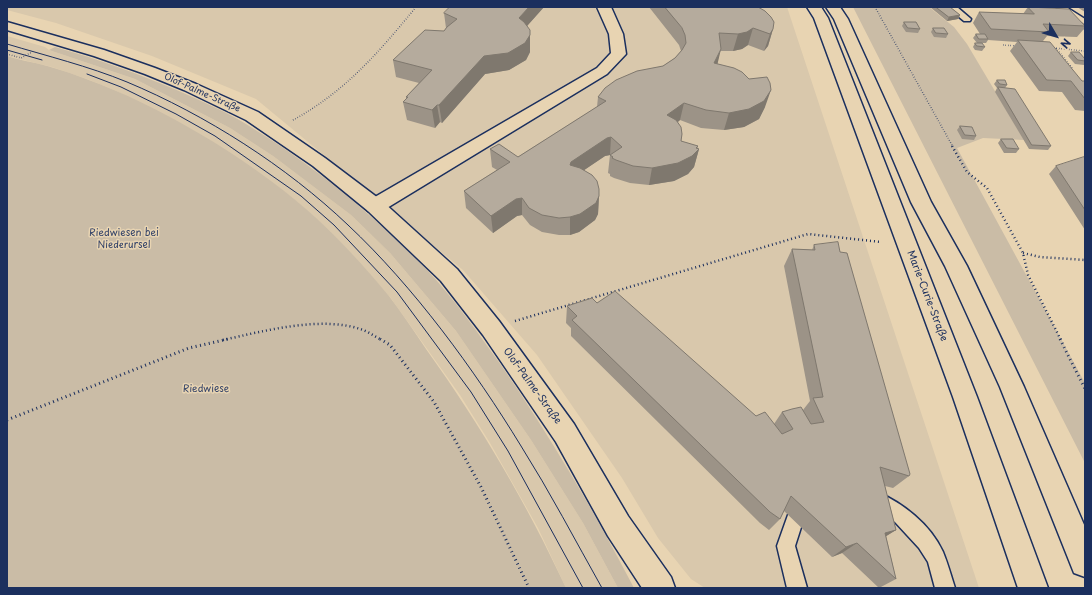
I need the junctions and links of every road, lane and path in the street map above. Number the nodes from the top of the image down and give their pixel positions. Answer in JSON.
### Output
{"nodes":[{"id":1,"x":416,"y":7,"type":"edge"},
{"id":2,"x":604,"y":7,"type":"edge"},
{"id":3,"x":814,"y":7,"type":"edge"},
{"id":4,"x":834,"y":7,"type":"edge"},
{"id":5,"x":875,"y":7,"type":"edge"},
{"id":6,"x":951,"y":7,"type":"edge"},
{"id":7,"x":1060,"y":7,"type":"edge"},
{"id":8,"x":967,"y":19,"type":"dead end"},
{"id":9,"x":1085,"y":23,"type":"edge"},
{"id":10,"x":7,"y":26,"type":"edge"},
{"id":11,"x":1002,"y":46,"type":"edge"},
{"id":12,"x":1018,"y":46,"type":"edge"},
{"id":13,"x":1048,"y":48,"type":"edge"},
{"id":14,"x":1056,"y":48,"type":"junction"},
{"id":15,"x":1085,"y":51,"type":"edge"},
{"id":16,"x":7,"y":54,"type":"edge"},
{"id":17,"x":21,"y":58,"type":"dead end"},
{"id":18,"x":1072,"y":68,"type":"edge"},
{"id":19,"x":292,"y":120,"type":"dead end"},
{"id":20,"x":375,"y":206,"type":"junction"},
{"id":21,"x":881,"y":242,"type":"dead end"},
{"id":22,"x":1023,"y":253,"type":"junction"},
{"id":23,"x":1085,"y":260,"type":"edge"},
{"id":24,"x":513,"y":322,"type":"dead end"},
{"id":25,"x":1085,"y":389,"type":"edge"},
{"id":26,"x":7,"y":420,"type":"edge"},
{"id":27,"x":870,"y":499,"type":"edge"},
{"id":28,"x":794,"y":521,"type":"edge"},
{"id":29,"x":1085,"y":562,"type":"edge"},
{"id":30,"x":529,"y":588,"type":"edge"},
{"id":31,"x":660,"y":588,"type":"edge"},
{"id":32,"x":797,"y":588,"type":"edge"},
{"id":33,"x":945,"y":588,"type":"edge"},
{"id":34,"x":1034,"y":588,"type":"edge"}],
"edges":[{"from":1,"to":19,"type":"path"},
{"from":2,"to":20,"type":"street"},
{"from":3,"to":34,"type":"street","name":"Marie-Curie-Straße"},
{"from":4,"to":29,"type":"street"},
{"from":5,"to":22,"type":"path"},
{"from":6,"to":8,"type":"lane"},
{"from":7,"to":9,"type":"lane"},
{"from":10,"to":20,"type":"street","name":"Olof-Palme-Straße"},
{"from":11,"to":12,"type":"path"},
{"from":13,"to":14,"type":"path"},
{"from":14,"to":15,"type":"path"},
{"from":14,"to":18,"type":"path"},
{"from":16,"to":17,"type":"path"},
{"from":20,"to":31,"type":"street","name":"Olof-Palme-Straße"},
{"from":21,"to":24,"type":"path"},
{"from":22,"to":23,"type":"path"},
{"from":22,"to":25,"type":"path"},
{"from":26,"to":30,"type":"path"},
{"from":27,"to":33,"type":"lane"},
{"from":28,"to":32,"type":"lane"}]}
